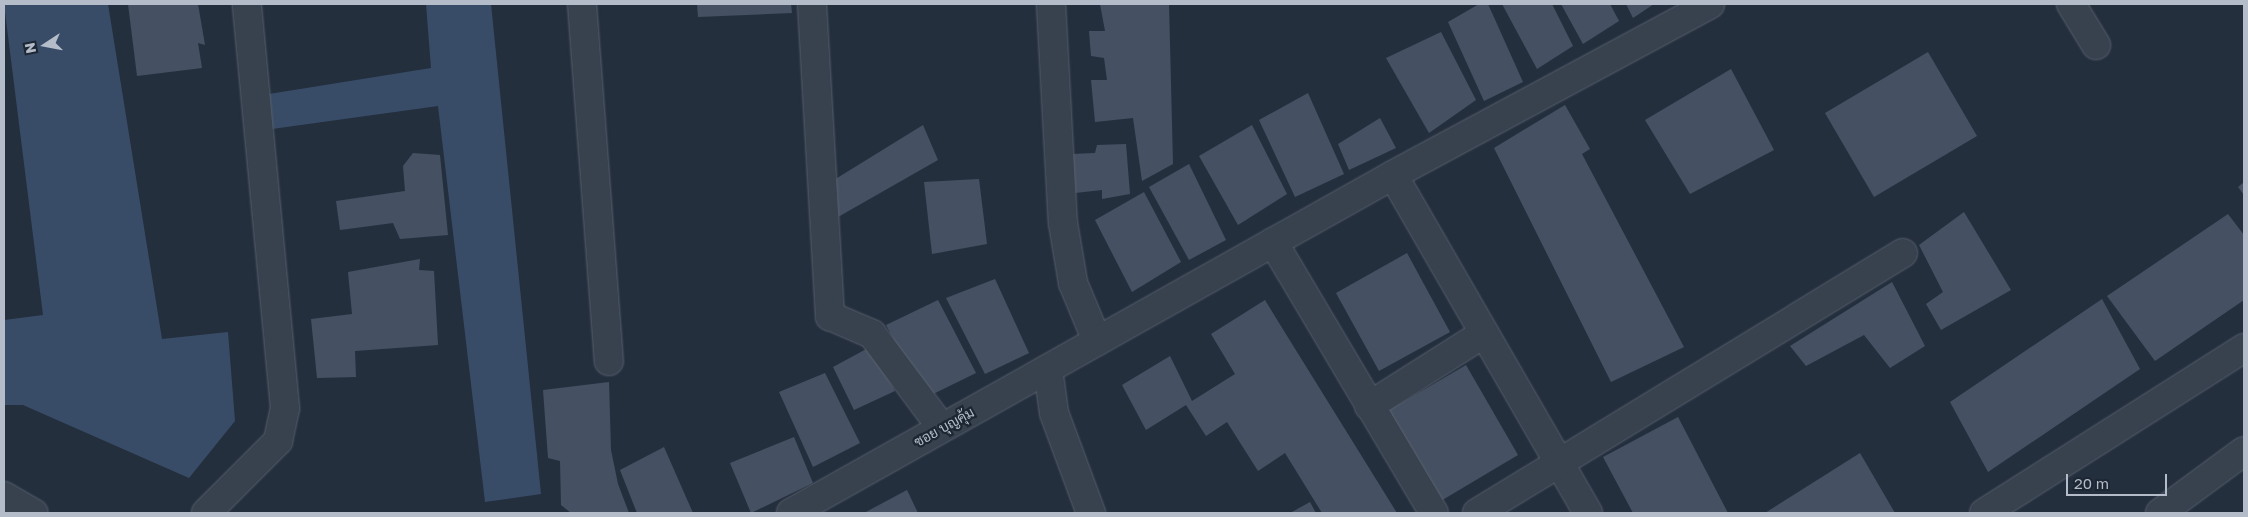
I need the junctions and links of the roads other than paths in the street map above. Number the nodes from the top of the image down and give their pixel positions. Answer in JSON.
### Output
{"nodes":[{"id":1,"x":246,"y":4,"type":"edge"},
{"id":2,"x":582,"y":4,"type":"edge"},
{"id":3,"x":812,"y":4,"type":"edge"},
{"id":4,"x":1710,"y":4,"type":"edge"},
{"id":5,"x":2071,"y":4,"type":"edge"},
{"id":6,"x":1052,"y":5,"type":"edge"},
{"id":7,"x":2096,"y":45,"type":"dead end"},
{"id":8,"x":1393,"y":175,"type":"junction"},
{"id":9,"x":1273,"y":242,"type":"junction"},
{"id":10,"x":1903,"y":253,"type":"dead end"},
{"id":11,"x":1483,"y":334,"type":"junction"},
{"id":12,"x":1097,"y":341,"type":"junction"},
{"id":13,"x":2244,"y":348,"type":"edge"},
{"id":14,"x":609,"y":361,"type":"dead end"},
{"id":15,"x":1048,"y":369,"type":"junction"},
{"id":16,"x":1369,"y":406,"type":"junction"},
{"id":17,"x":942,"y":428,"type":"junction"},
{"id":18,"x":2244,"y":450,"type":"edge"},
{"id":19,"x":1559,"y":463,"type":"junction"},
{"id":20,"x":4,"y":496,"type":"edge"},
{"id":21,"x":33,"y":513,"type":"edge"},
{"id":22,"x":206,"y":513,"type":"edge"},
{"id":23,"x":791,"y":513,"type":"edge"},
{"id":24,"x":1091,"y":513,"type":"edge"},
{"id":25,"x":1434,"y":513,"type":"edge"},
{"id":26,"x":1477,"y":513,"type":"edge"},
{"id":27,"x":1588,"y":513,"type":"edge"},
{"id":28,"x":1984,"y":513,"type":"edge"},
{"id":29,"x":2160,"y":513,"type":"edge"}],
"edges":[{"from":1,"to":22,"type":"street"},
{"from":2,"to":14,"type":"street"},
{"from":3,"to":17,"type":"street"},
{"from":4,"to":8,"type":"street","name":"ซอย บุญคุ้ม"},
{"from":5,"to":7,"type":"street"},
{"from":6,"to":12,"type":"street"},
{"from":8,"to":9,"type":"street","name":"ซอย บุญคุ้ม"},
{"from":8,"to":11,"type":"street"},
{"from":9,"to":12,"type":"street","name":"ซอย บุญคุ้ม"},
{"from":9,"to":16,"type":"street"},
{"from":10,"to":19,"type":"street"},
{"from":11,"to":16,"type":"street"},
{"from":11,"to":19,"type":"street"},
{"from":12,"to":15,"type":"street","name":"ซอย บุญคุ้ม"},
{"from":13,"to":28,"type":"street"},
{"from":15,"to":17,"type":"street","name":"ซอย บุญคุ้ม"},
{"from":15,"to":24,"type":"street"},
{"from":16,"to":25,"type":"street"},
{"from":17,"to":23,"type":"street","name":"ซอย บุญคุ้ม"},
{"from":18,"to":29,"type":"street"},
{"from":19,"to":26,"type":"street"},
{"from":19,"to":27,"type":"street"},
{"from":20,"to":21,"type":"street"}]}
